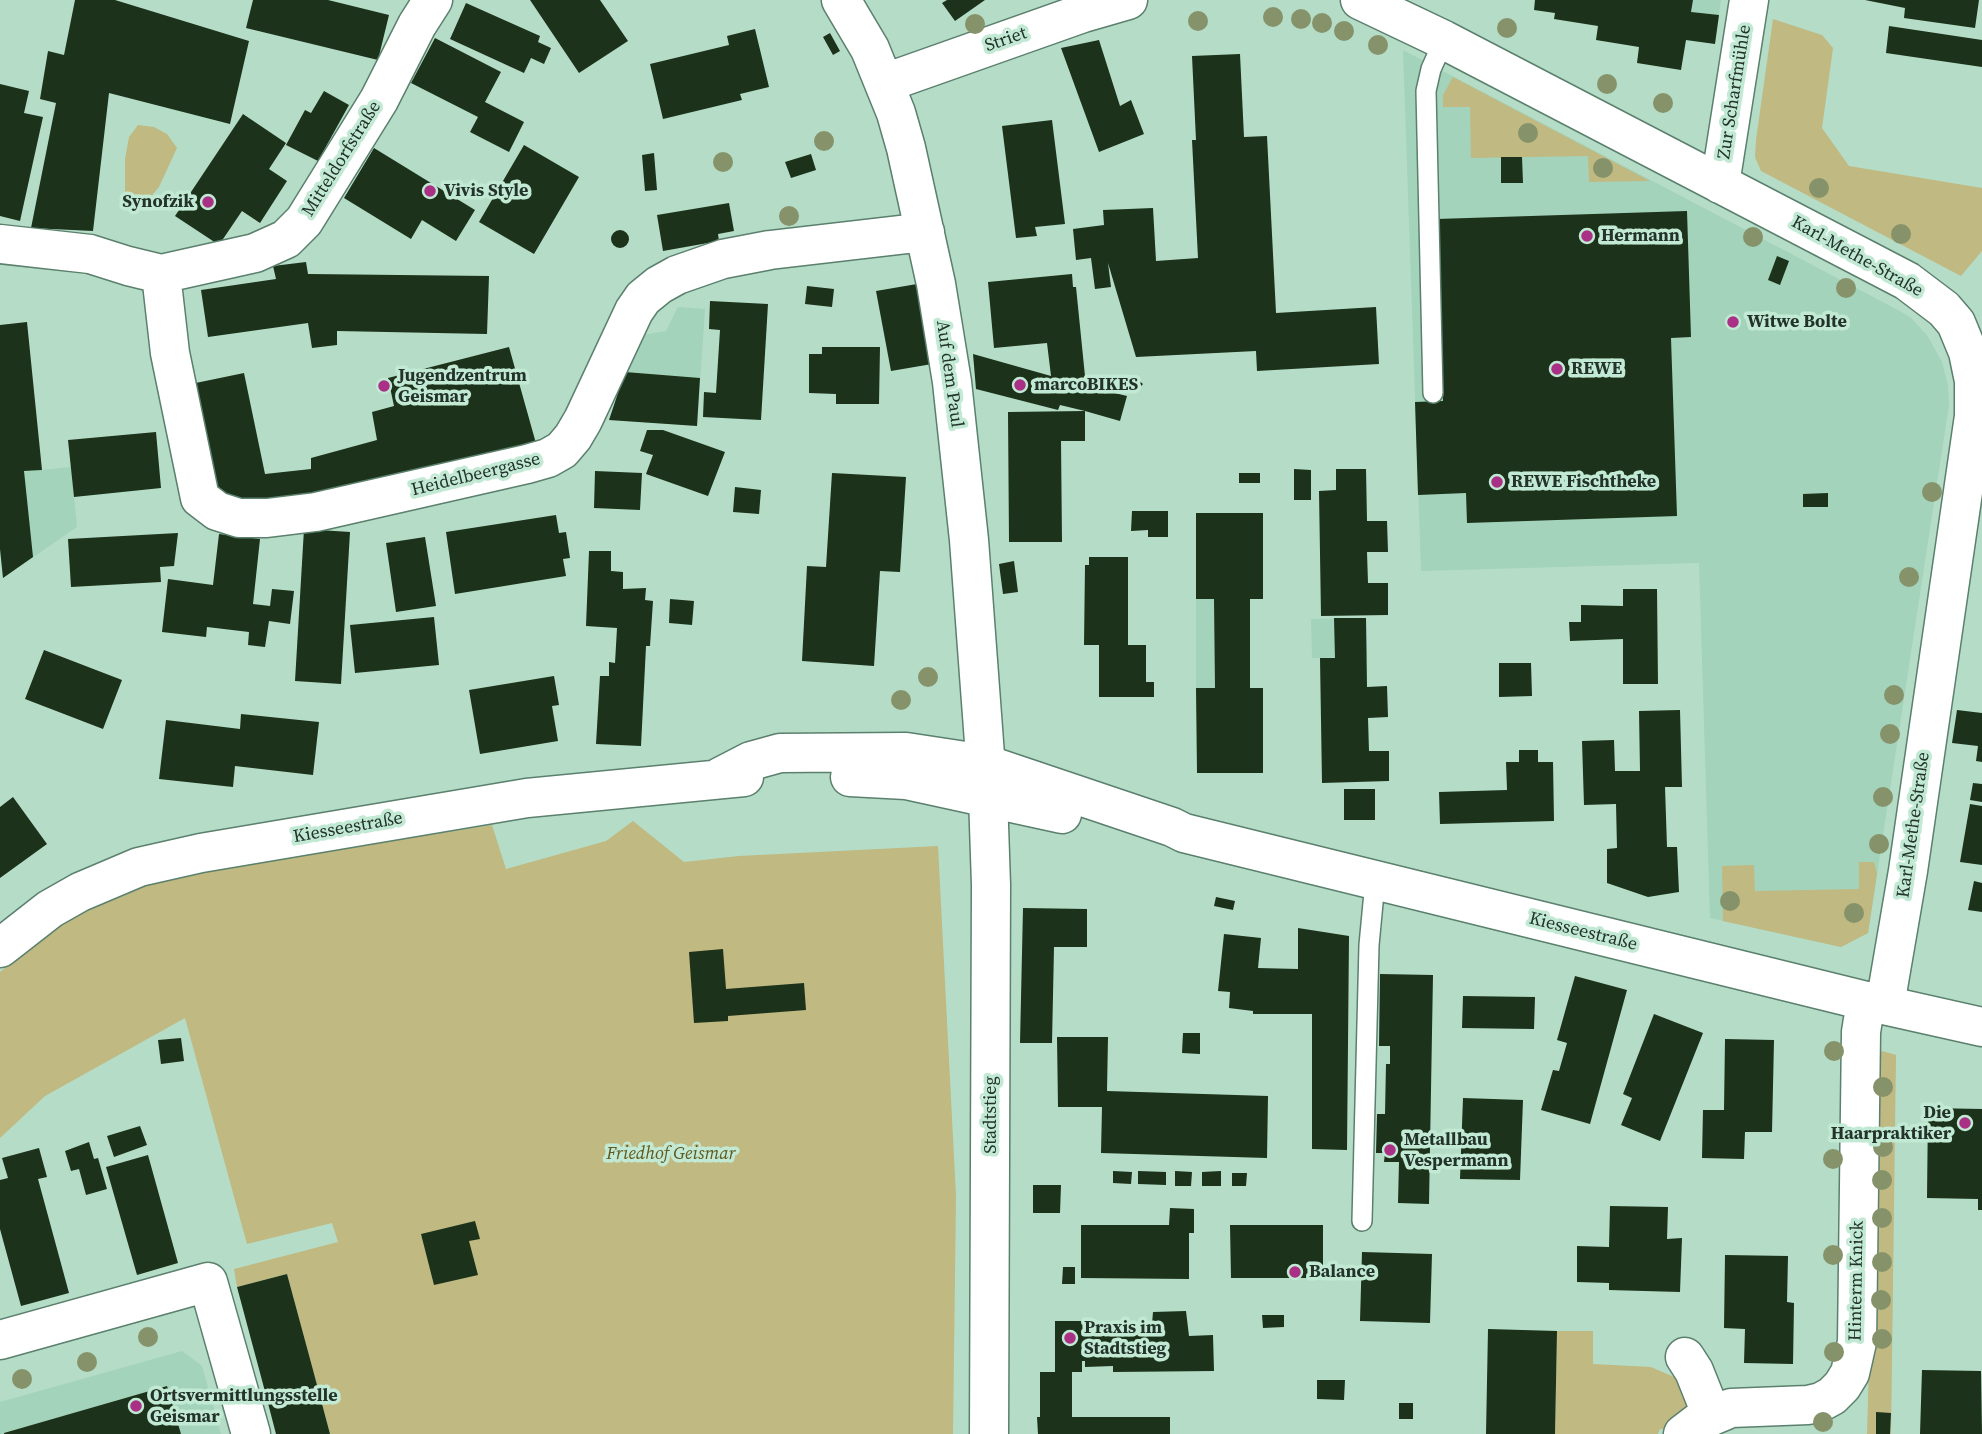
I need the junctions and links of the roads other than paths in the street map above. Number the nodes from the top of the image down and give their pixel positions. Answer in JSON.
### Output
{"nodes":[{"id":1,"x":433,"y":0,"type":"edge"},
{"id":2,"x":841,"y":0,"type":"edge"},
{"id":3,"x":1128,"y":0,"type":"edge"},
{"id":4,"x":1360,"y":0,"type":"edge"},
{"id":5,"x":1749,"y":0,"type":"edge"},
{"id":6,"x":1444,"y":40,"type":"junction"},
{"id":7,"x":885,"y":83,"type":"junction"},
{"id":8,"x":1720,"y":184,"type":"junction"},
{"id":9,"x":925,"y":232,"type":"junction"},
{"id":10,"x":0,"y":244,"type":"edge"},
{"id":11,"x":162,"y":274,"type":"junction"},
{"id":12,"x":1433,"y":393,"type":"dead end"},
{"id":13,"x":1971,"y":506,"type":"edge"},
{"id":14,"x":987,"y":780,"type":"junction"},
{"id":15,"x":1375,"y":882,"type":"junction"},
{"id":16,"x":0,"y":948,"type":"edge"},
{"id":17,"x":1875,"y":1003,"type":"junction"},
{"id":18,"x":1982,"y":1027,"type":"edge"},
{"id":19,"x":1362,"y":1221,"type":"dead end"},
{"id":20,"x":0,"y":1340,"type":"edge"},
{"id":21,"x":1685,"y":1357,"type":"dead end"},
{"id":22,"x":1697,"y":1425,"type":"edge"},
{"id":23,"x":251,"y":1434,"type":"edge"},
{"id":24,"x":989,"y":1434,"type":"edge"}],
"edges":[{"from":1,"to":11,"type":"street","name":"Mitteldorfstraße"},
{"from":2,"to":7,"type":"street","name":"Auf dem Paul"},
{"from":3,"to":7,"type":"street","name":"Striet"},
{"from":4,"to":6,"type":"street","name":"Karl-Methe-Straße"},
{"from":5,"to":8,"type":"street","name":"Zur Scharfmühle"},
{"from":6,"to":8,"type":"street","name":"Karl-Methe-Straße"},
{"from":6,"to":12,"type":"lane"},
{"from":7,"to":9,"type":"street","name":"Auf dem Paul"},
{"from":8,"to":13,"type":"street","name":"Karl-Methe-Straße"},
{"from":9,"to":11,"type":"street","name":"Heidelbeergasse"},
{"from":9,"to":14,"type":"street","name":"Auf dem Paul"},
{"from":10,"to":11,"type":"street","name":"Mitteldorfstraße"},
{"from":13,"to":17,"type":"street","name":"Karl-Methe-Straße"},
{"from":14,"to":15,"type":"street","name":"Kiesseestraße"},
{"from":14,"to":16,"type":"street","name":"Kiesseestraße"},
{"from":14,"to":24,"type":"street","name":"Stadtstieg"},
{"from":15,"to":17,"type":"street","name":"Kiesseestraße"},
{"from":15,"to":19,"type":"lane"},
{"from":17,"to":18,"type":"street","name":"Kiesseestraße"},
{"from":17,"to":22,"type":"street","name":"Hinterm Knick"},
{"from":20,"to":23,"type":"street"},
{"from":21,"to":22,"type":"street"}]}
